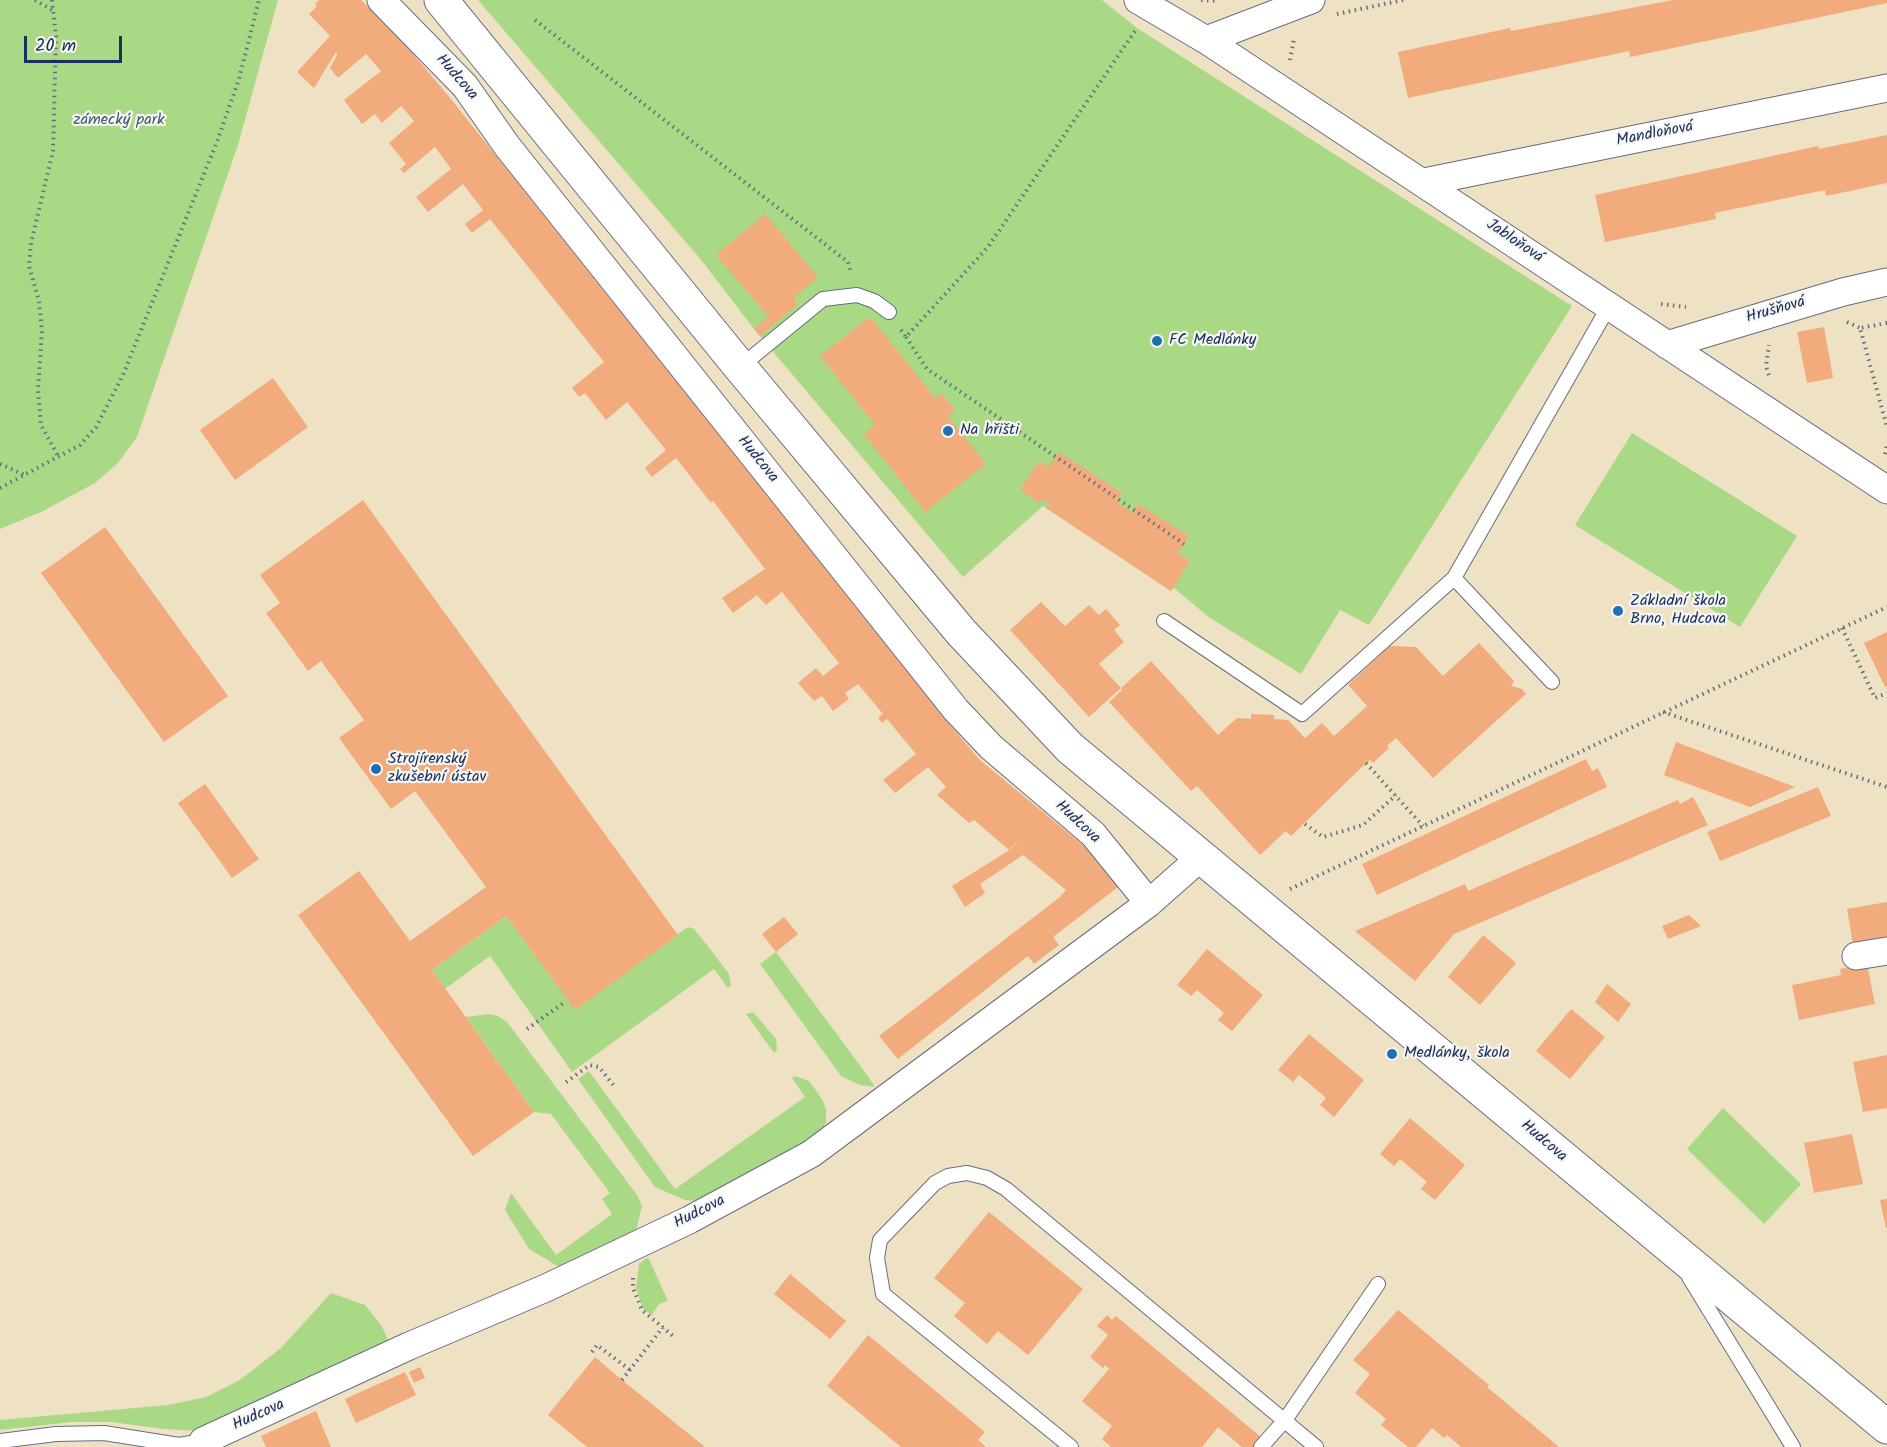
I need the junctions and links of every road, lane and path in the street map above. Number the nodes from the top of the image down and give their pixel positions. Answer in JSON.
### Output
{"nodes":[{"id":1,"x":35,"y":0,"type":"edge"},
{"id":2,"x":52,"y":0,"type":"edge"},
{"id":3,"x":260,"y":0,"type":"edge"},
{"id":4,"x":381,"y":0,"type":"edge"},
{"id":5,"x":441,"y":0,"type":"edge"},
{"id":6,"x":1138,"y":0,"type":"edge"},
{"id":7,"x":1311,"y":0,"type":"edge"},
{"id":8,"x":1403,"y":0,"type":"edge"},
{"id":9,"x":52,"y":10,"type":"junction"},
{"id":10,"x":1334,"y":14,"type":"dead end"},
{"id":11,"x":535,"y":20,"type":"dead end"},
{"id":12,"x":1137,"y":28,"type":"dead end"},
{"id":13,"x":1300,"y":33,"type":"dead end"},
{"id":14,"x":1206,"y":40,"type":"junction"},
{"id":15,"x":1293,"y":66,"type":"dead end"},
{"id":16,"x":1887,"y":88,"type":"edge"},
{"id":17,"x":1424,"y":182,"type":"junction"},
{"id":18,"x":1887,"y":282,"type":"edge"},
{"id":19,"x":857,"y":295,"type":"junction"},
{"id":20,"x":1656,"y":304,"type":"dead end"},
{"id":21,"x":1609,"y":306,"type":"junction"},
{"id":22,"x":889,"y":312,"type":"joint"},
{"id":23,"x":1840,"y":320,"type":"dead end"},
{"id":24,"x":1887,"y":322,"type":"edge"},
{"id":25,"x":1860,"y":328,"type":"junction"},
{"id":26,"x":1704,"y":332,"type":"junction"},
{"id":27,"x":906,"y":337,"type":"junction"},
{"id":28,"x":1771,"y":340,"type":"dead end"},
{"id":29,"x":1667,"y":345,"type":"junction"},
{"id":30,"x":740,"y":367,"type":"junction"},
{"id":31,"x":1772,"y":385,"type":"dead end"},
{"id":32,"x":1887,"y":426,"type":"edge"},
{"id":33,"x":1875,"y":452,"type":"dead end"},
{"id":34,"x":58,"y":456,"type":"junction"},
{"id":35,"x":1884,"y":458,"type":"dead end"},
{"id":36,"x":0,"y":464,"type":"edge"},
{"id":37,"x":25,"y":475,"type":"junction"},
{"id":38,"x":0,"y":488,"type":"edge"},
{"id":39,"x":1887,"y":490,"type":"edge"},
{"id":40,"x":1184,"y":544,"type":"dead end"},
{"id":41,"x":1454,"y":578,"type":"junction"},
{"id":42,"x":1887,"y":607,"type":"edge"},
{"id":43,"x":1164,"y":621,"type":"dead end"},
{"id":44,"x":1842,"y":628,"type":"junction"},
{"id":45,"x":1552,"y":682,"type":"dead end"},
{"id":46,"x":1887,"y":693,"type":"edge"},
{"id":47,"x":1662,"y":712,"type":"junction"},
{"id":48,"x":1366,"y":763,"type":"dead end"},
{"id":49,"x":1887,"y":787,"type":"edge"},
{"id":50,"x":1396,"y":795,"type":"junction"},
{"id":51,"x":1305,"y":824,"type":"dead end"},
{"id":52,"x":1423,"y":826,"type":"junction"},
{"id":53,"x":1200,"y":858,"type":"junction"},
{"id":54,"x":1281,"y":894,"type":"dead end"},
{"id":55,"x":1149,"y":903,"type":"junction"},
{"id":56,"x":1887,"y":951,"type":"edge"},
{"id":57,"x":1856,"y":956,"type":"dead end"},
{"id":58,"x":565,"y":1002,"type":"dead end"},
{"id":59,"x":527,"y":1029,"type":"dead end"},
{"id":60,"x":566,"y":1082,"type":"dead end"},
{"id":61,"x":615,"y":1087,"type":"dead end"},
{"id":62,"x":1672,"y":1250,"type":"junction"},
{"id":63,"x":1378,"y":1284,"type":"dead end"},
{"id":64,"x":663,"y":1327,"type":"dead end"},
{"id":65,"x":592,"y":1352,"type":"dead end"},
{"id":66,"x":630,"y":1370,"type":"junction"},
{"id":67,"x":622,"y":1380,"type":"dead end"},
{"id":68,"x":1285,"y":1420,"type":"junction"},
{"id":69,"x":1887,"y":1427,"type":"edge"},
{"id":70,"x":0,"y":1441,"type":"edge"},
{"id":71,"x":203,"y":1441,"type":"joint"},
{"id":72,"x":1071,"y":1447,"type":"edge"},
{"id":73,"x":1261,"y":1447,"type":"edge"},
{"id":74,"x":1316,"y":1447,"type":"edge"},
{"id":75,"x":1792,"y":1447,"type":"edge"}],
"edges":[{"from":1,"to":9,"type":"path"},
{"from":2,"to":9,"type":"path"},
{"from":3,"to":34,"type":"path"},
{"from":4,"to":55,"type":"street","name":"Hudcova"},
{"from":5,"to":30,"type":"street","name":"Hudcova"},
{"from":6,"to":14,"type":"street","name":"Jabloňová"},
{"from":7,"to":14,"type":"street"},
{"from":8,"to":10,"type":"path"},
{"from":9,"to":34,"type":"path"},
{"from":11,"to":19,"type":"path"},
{"from":12,"to":27,"type":"path"},
{"from":13,"to":15,"type":"path"},
{"from":14,"to":17,"type":"street","name":"Jabloňová"},
{"from":16,"to":17,"type":"street","name":"Mandloňová"},
{"from":17,"to":21,"type":"street","name":"Jabloňová"},
{"from":18,"to":26,"type":"street","name":"Hrušňová"},
{"from":19,"to":22,"type":"lane"},
{"from":19,"to":30,"type":"lane"},
{"from":20,"to":26,"type":"path"},
{"from":21,"to":29,"type":"street","name":"Jabloňová"},
{"from":21,"to":41,"type":"lane"},
{"from":22,"to":27,"type":"path"},
{"from":23,"to":25,"type":"path"},
{"from":24,"to":25,"type":"path"},
{"from":25,"to":32,"type":"path"},
{"from":26,"to":29,"type":"street","name":"Hrušňová"},
{"from":27,"to":40,"type":"path"},
{"from":28,"to":31,"type":"path"},
{"from":29,"to":39,"type":"street","name":"Jabloňová"},
{"from":30,"to":53,"type":"street","name":"Hudcova"},
{"from":33,"to":35,"type":"path"},
{"from":34,"to":37,"type":"path"},
{"from":36,"to":37,"type":"path"},
{"from":37,"to":38,"type":"path"},
{"from":41,"to":43,"type":"lane"},
{"from":41,"to":45,"type":"lane"},
{"from":42,"to":44,"type":"path"},
{"from":44,"to":46,"type":"path"},
{"from":44,"to":47,"type":"path"},
{"from":47,"to":49,"type":"path"},
{"from":47,"to":52,"type":"path"},
{"from":48,"to":50,"type":"path"},
{"from":50,"to":51,"type":"path"},
{"from":50,"to":52,"type":"path"},
{"from":52,"to":54,"type":"path"},
{"from":53,"to":55,"type":"street","name":"Hudcova"},
{"from":53,"to":62,"type":"street","name":"Hudcova"},
{"from":55,"to":71,"type":"street","name":"Hudcova"},
{"from":56,"to":57,"type":"street"},
{"from":58,"to":59,"type":"path"},
{"from":60,"to":61,"type":"path"},
{"from":62,"to":69,"type":"street","name":"Hudcova"},
{"from":62,"to":75,"type":"lane"},
{"from":63,"to":68,"type":"lane"},
{"from":64,"to":66,"type":"path"},
{"from":65,"to":66,"type":"path"},
{"from":66,"to":67,"type":"path"},
{"from":68,"to":72,"type":"lane"},
{"from":68,"to":73,"type":"lane"},
{"from":68,"to":74,"type":"lane"},
{"from":70,"to":71,"type":"lane"}]}
